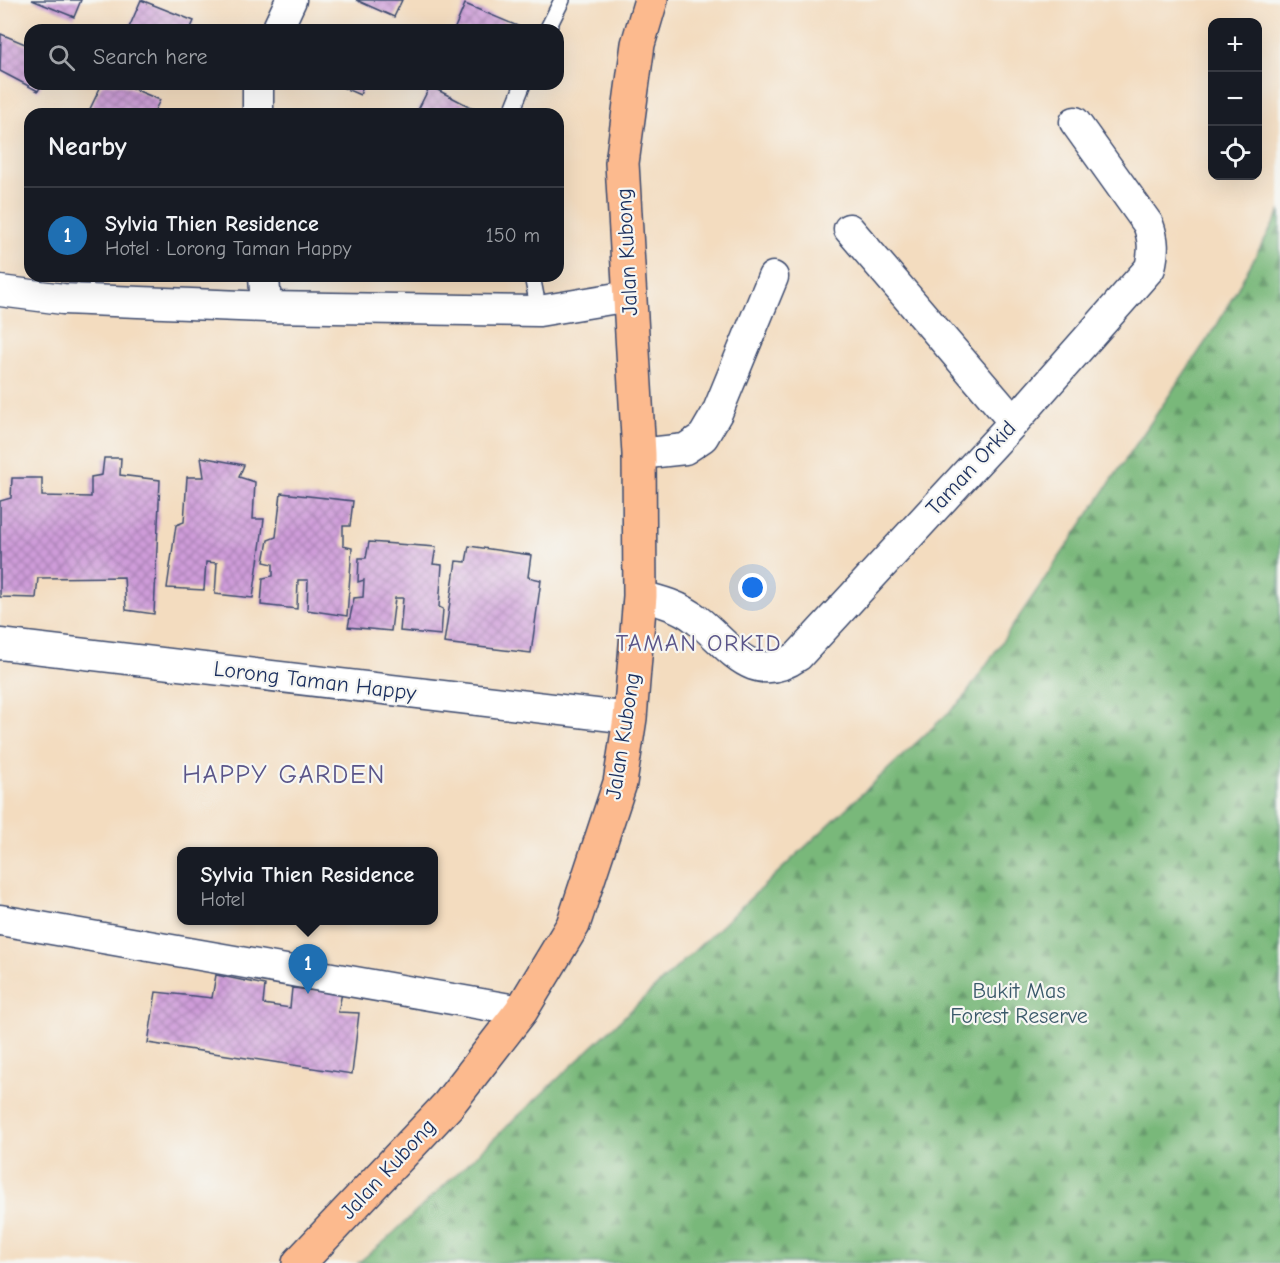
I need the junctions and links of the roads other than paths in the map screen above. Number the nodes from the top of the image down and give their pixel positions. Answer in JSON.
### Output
{"nodes":[{"id":1,"x":291,"y":0,"type":"edge"},
{"id":2,"x":562,"y":0,"type":"edge"},
{"id":3,"x":651,"y":0,"type":"edge"},
{"id":4,"x":280,"y":24,"type":"edge"},
{"id":5,"x":550,"y":24,"type":"edge"},
{"id":6,"x":258,"y":90,"type":"edge"},
{"id":7,"x":521,"y":90,"type":"edge"},
{"id":8,"x":258,"y":108,"type":"edge"},
{"id":9,"x":513,"y":108,"type":"edge"},
{"id":10,"x":1075,"y":122,"type":"dead end"},
{"id":11,"x":849,"y":229,"type":"dead end"},
{"id":12,"x":773,"y":277,"type":"dead end"},
{"id":13,"x":264,"y":282,"type":"edge"},
{"id":14,"x":533,"y":282,"type":"edge"},
{"id":15,"x":0,"y":291,"type":"edge"},
{"id":16,"x":629,"y":296,"type":"junction"},
{"id":17,"x":266,"y":307,"type":"junction"},
{"id":18,"x":539,"y":311,"type":"junction"},
{"id":19,"x":1014,"y":422,"type":"junction"},
{"id":20,"x":639,"y":454,"type":"junction"},
{"id":21,"x":640,"y":596,"type":"junction"},
{"id":22,"x":0,"y":644,"type":"edge"},
{"id":23,"x":630,"y":718,"type":"junction"},
{"id":24,"x":0,"y":920,"type":"edge"},
{"id":25,"x":521,"y":1011,"type":"junction"},
{"id":26,"x":299,"y":1263,"type":"edge"}],
"edges":[{"from":1,"to":4,"type":"street"},
{"from":2,"to":5,"type":"lane"},
{"from":3,"to":16,"type":"highway","name":"Jalan Kubong"},
{"from":6,"to":8,"type":"street"},
{"from":7,"to":9,"type":"lane"},
{"from":10,"to":19,"type":"street","name":"Taman Orkid"},
{"from":11,"to":19,"type":"street"},
{"from":12,"to":20,"type":"street"},
{"from":13,"to":17,"type":"street"},
{"from":14,"to":18,"type":"lane"},
{"from":15,"to":17,"type":"street"},
{"from":16,"to":18,"type":"street"},
{"from":16,"to":20,"type":"highway","name":"Jalan Kubong"},
{"from":17,"to":18,"type":"street"},
{"from":19,"to":21,"type":"street","name":"Taman Orkid"},
{"from":20,"to":21,"type":"highway","name":"Jalan Kubong"},
{"from":21,"to":23,"type":"highway","name":"Jalan Kubong"},
{"from":22,"to":23,"type":"street","name":"Lorong Taman Happy"},
{"from":23,"to":25,"type":"highway","name":"Jalan Kubong"},
{"from":24,"to":25,"type":"street"},
{"from":25,"to":26,"type":"highway","name":"Jalan Kubong"}]}
